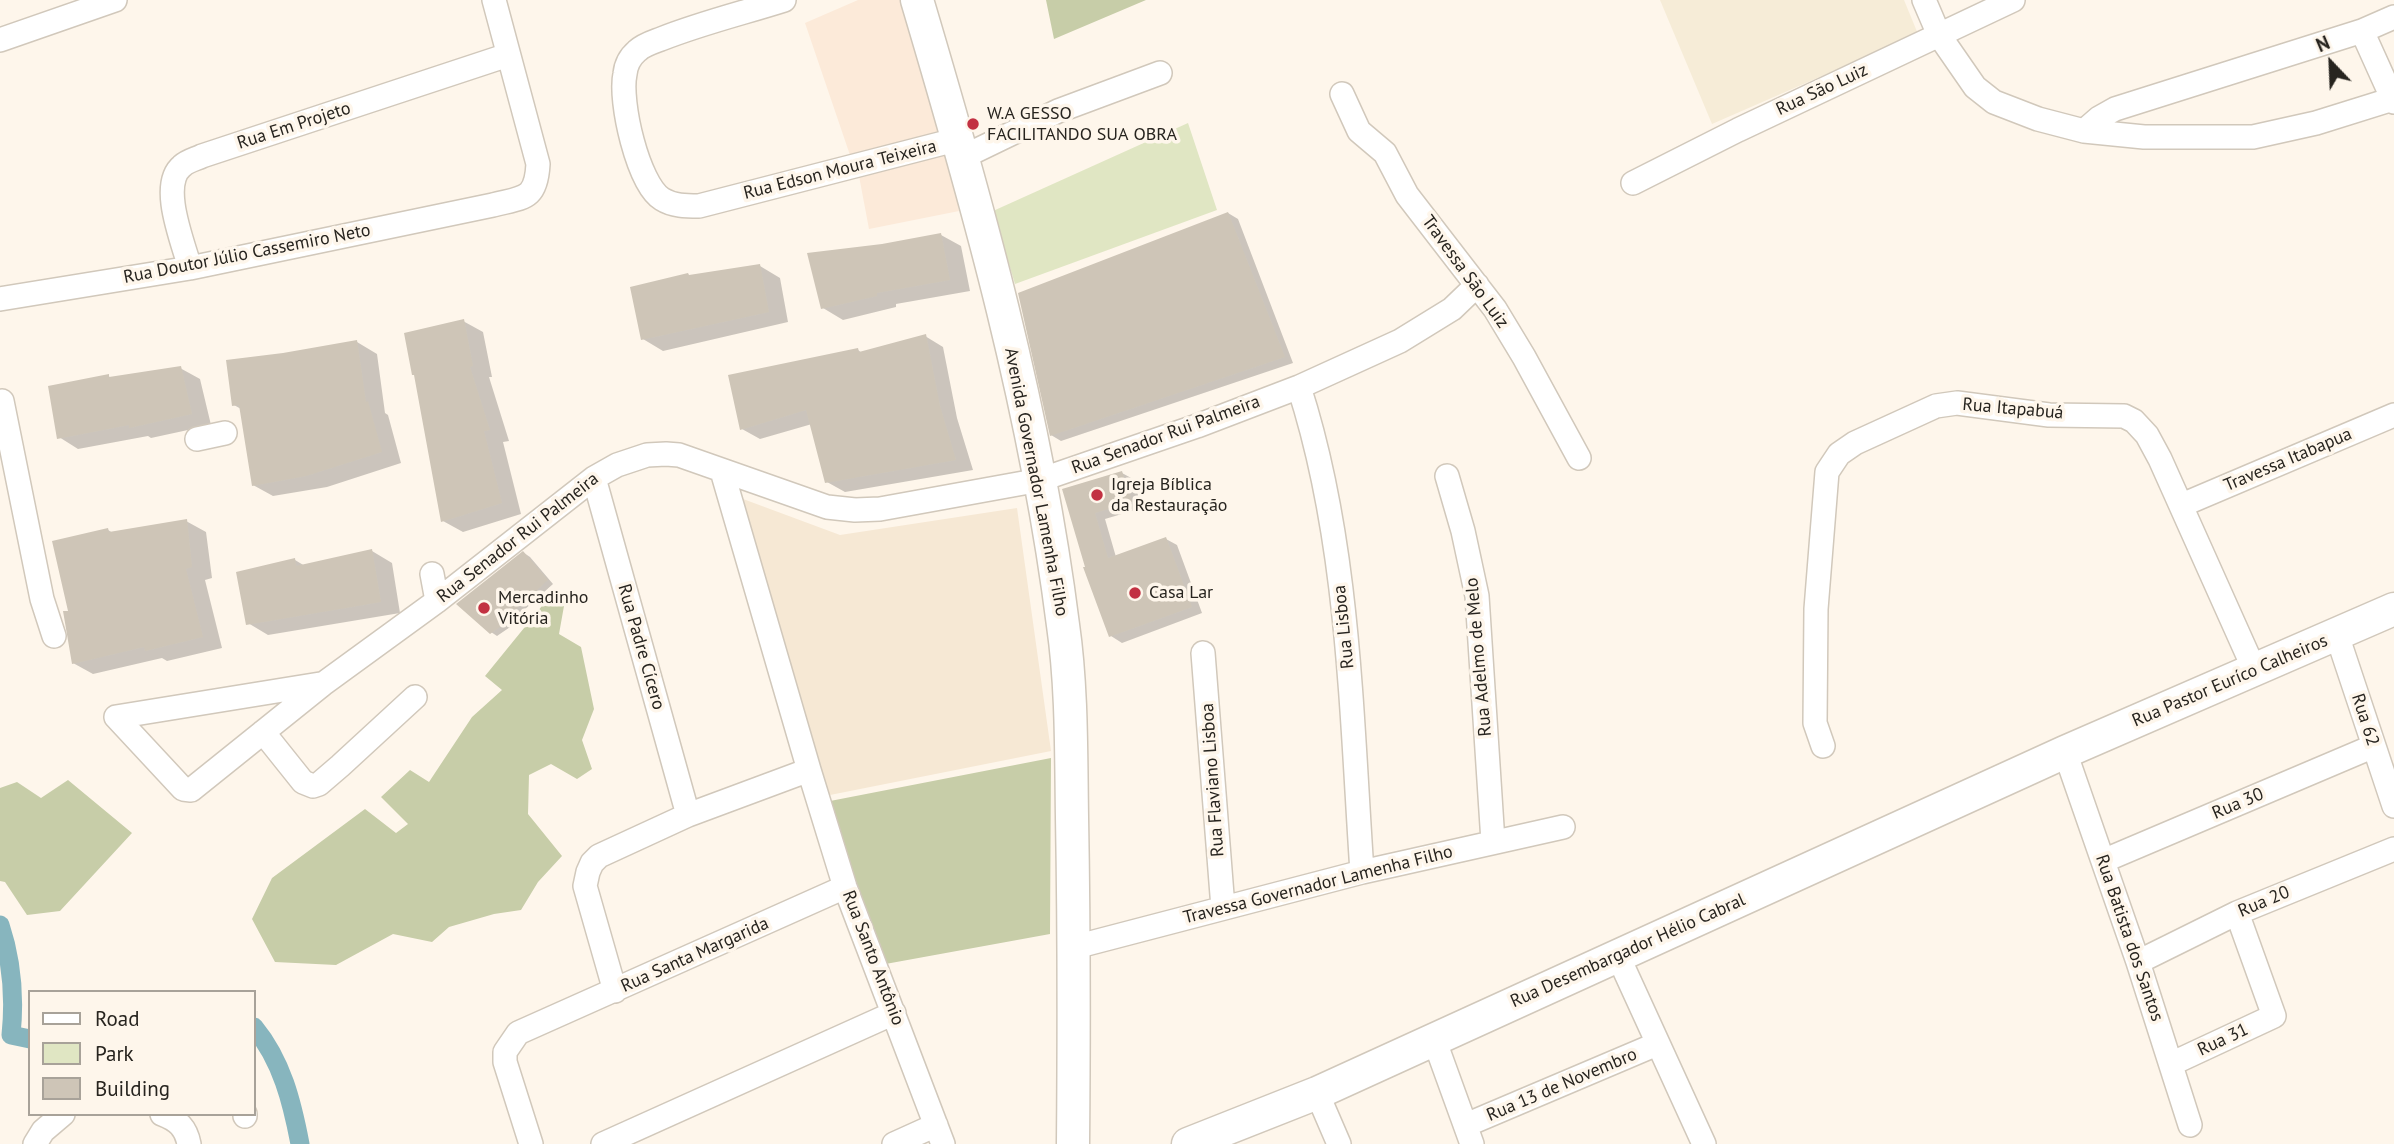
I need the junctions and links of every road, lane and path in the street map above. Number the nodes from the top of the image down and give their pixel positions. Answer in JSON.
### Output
{"nodes":[{"id":1,"x":114,"y":0,"type":"edge"},
{"id":2,"x":494,"y":0,"type":"edge"},
{"id":3,"x":784,"y":0,"type":"edge"},
{"id":4,"x":917,"y":0,"type":"edge"},
{"id":5,"x":1924,"y":0,"type":"edge"},
{"id":6,"x":2013,"y":0,"type":"edge"},
{"id":7,"x":2394,"y":17,"type":"edge"},
{"id":8,"x":2362,"y":31,"type":"junction"},
{"id":9,"x":1939,"y":35,"type":"junction"},
{"id":10,"x":0,"y":40,"type":"edge"},
{"id":11,"x":508,"y":55,"type":"junction"},
{"id":12,"x":1160,"y":73,"type":"dead end"},
{"id":13,"x":1342,"y":94,"type":"dead end"},
{"id":14,"x":2393,"y":101,"type":"edge"},
{"id":15,"x":2084,"y":131,"type":"junction"},
{"id":16,"x":961,"y":148,"type":"junction"},
{"id":17,"x":1633,"y":183,"type":"dead end"},
{"id":18,"x":190,"y":268,"type":"junction"},
{"id":19,"x":1477,"y":285,"type":"junction"},
{"id":20,"x":0,"y":299,"type":"edge"},
{"id":21,"x":1298,"y":387,"type":"junction"},
{"id":22,"x":2,"y":401,"type":"dead end"},
{"id":23,"x":2394,"y":415,"type":"edge"},
{"id":24,"x":225,"y":433,"type":"dead end"},
{"id":25,"x":197,"y":439,"type":"dead end"},
{"id":26,"x":1579,"y":458,"type":"dead end"},
{"id":27,"x":722,"y":471,"type":"junction"},
{"id":28,"x":1447,"y":476,"type":"dead end"},
{"id":29,"x":594,"y":478,"type":"junction"},
{"id":30,"x":1040,"y":480,"type":"junction"},
{"id":31,"x":2182,"y":505,"type":"junction"},
{"id":32,"x":432,"y":574,"type":"dead end"},
{"id":33,"x":437,"y":601,"type":"junction"},
{"id":34,"x":2394,"y":609,"type":"edge"},
{"id":35,"x":2337,"y":635,"type":"junction"},
{"id":36,"x":54,"y":636,"type":"dead end"},
{"id":37,"x":1203,"y":653,"type":"dead end"},
{"id":38,"x":2254,"y":669,"type":"junction"},
{"id":39,"x":323,"y":684,"type":"junction"},
{"id":40,"x":415,"y":697,"type":"dead end"},
{"id":41,"x":263,"y":732,"type":"junction"},
{"id":42,"x":1823,"y":746,"type":"dead end"},
{"id":43,"x":2374,"y":746,"type":"junction"},
{"id":44,"x":2065,"y":752,"type":"junction"},
{"id":45,"x":808,"y":770,"type":"junction"},
{"id":46,"x":2394,"y":806,"type":"edge"},
{"id":47,"x":688,"y":815,"type":"junction"},
{"id":48,"x":1563,"y":828,"type":"dead end"},
{"id":49,"x":1493,"y":842,"type":"junction"},
{"id":50,"x":2394,"y":849,"type":"edge"},
{"id":51,"x":2103,"y":861,"type":"junction"},
{"id":52,"x":1362,"y":872,"type":"junction"},
{"id":53,"x":845,"y":887,"type":"junction"},
{"id":54,"x":1223,"y":908,"type":"junction"},
{"id":55,"x":2237,"y":914,"type":"junction"},
{"id":56,"x":1075,"y":947,"type":"junction"},
{"id":57,"x":1618,"y":956,"type":"junction"},
{"id":58,"x":2138,"y":962,"type":"junction"},
{"id":59,"x":615,"y":991,"type":"junction"},
{"id":60,"x":894,"y":1013,"type":"junction"},
{"id":61,"x":1434,"y":1039,"type":"junction"},
{"id":62,"x":1657,"y":1044,"type":"junction"},
{"id":63,"x":2171,"y":1064,"type":"junction"},
{"id":64,"x":1317,"y":1093,"type":"junction"},
{"id":65,"x":60,"y":1116,"type":"edge"},
{"id":66,"x":2190,"y":1125,"type":"dead end"},
{"id":67,"x":940,"y":1134,"type":"edge"},
{"id":68,"x":1469,"y":1134,"type":"edge"},
{"id":69,"x":35,"y":1144,"type":"edge"},
{"id":70,"x":531,"y":1144,"type":"edge"},
{"id":71,"x":603,"y":1144,"type":"edge"},
{"id":72,"x":894,"y":1144,"type":"edge"},
{"id":73,"x":1073,"y":1144,"type":"edge"},
{"id":74,"x":1188,"y":1144,"type":"edge"},
{"id":75,"x":1339,"y":1144,"type":"edge"},
{"id":76,"x":1704,"y":1144,"type":"edge"}],
"edges":[{"from":1,"to":10,"type":"street"},
{"from":2,"to":11,"type":"street"},
{"from":3,"to":16,"type":"street","name":"Rua Edson Moura Teixeira"},
{"from":4,"to":16,"type":"street","name":"Avenida Governador Lamenha Filho"},
{"from":5,"to":9,"type":"street"},
{"from":6,"to":9,"type":"street","name":"Rua São Luiz"},
{"from":7,"to":8,"type":"street"},
{"from":8,"to":14,"type":"street"},
{"from":8,"to":15,"type":"street"},
{"from":9,"to":15,"type":"street"},
{"from":9,"to":17,"type":"street","name":"Rua São Luiz"},
{"from":11,"to":18,"type":"street","name":"Rua Em Projeto"},
{"from":11,"to":18,"type":"street","name":"Rua Doutor Júlio Cassemiro Neto"},
{"from":12,"to":16,"type":"street","name":"Rua Edson Moura Teixeira"},
{"from":13,"to":19,"type":"street","name":"Travessa São Luiz"},
{"from":14,"to":15,"type":"street"},
{"from":16,"to":30,"type":"street","name":"Avenida Governador Lamenha Filho"},
{"from":18,"to":20,"type":"street","name":"Rua Doutor Júlio Cassemiro Neto"},
{"from":19,"to":21,"type":"street","name":"Rua Senador Rui Palmeira"},
{"from":19,"to":26,"type":"street","name":"Travessa São Luiz"},
{"from":21,"to":30,"type":"street","name":"Rua Senador Rui Palmeira"},
{"from":21,"to":52,"type":"street","name":"Rua Lisboa"},
{"from":22,"to":36,"type":"street"},
{"from":23,"to":31,"type":"street","name":"Travessa Itabapua"},
{"from":24,"to":25,"type":"street"},
{"from":27,"to":29,"type":"street","name":"Rua Senador Rui Palmeira"},
{"from":27,"to":30,"type":"street","name":"Rua Senador Rui Palmeira"},
{"from":27,"to":45,"type":"street","name":"Rua Santo Antônio"},
{"from":28,"to":49,"type":"street","name":"Rua Adelmo de Melo"},
{"from":29,"to":33,"type":"street","name":"Rua Senador Rui Palmeira"},
{"from":29,"to":47,"type":"street","name":"Rua Padre Cícero"},
{"from":30,"to":56,"type":"street","name":"Avenida Governador Lamenha Filho"},
{"from":31,"to":38,"type":"street","name":"Rua Itapabuá"},
{"from":31,"to":42,"type":"street","name":"Rua Itapabuá"},
{"from":32,"to":33,"type":"street"},
{"from":33,"to":39,"type":"street","name":"Rua Senador Rui Palmeira"},
{"from":34,"to":35,"type":"street","name":"Rua Pastor Euríco Calheiros"},
{"from":35,"to":38,"type":"street","name":"Rua Pastor Euríco Calheiros"},
{"from":35,"to":43,"type":"street","name":"Rua 62"},
{"from":37,"to":54,"type":"street","name":"Rua Flaviano Lisboa"},
{"from":38,"to":44,"type":"street","name":"Rua Pastor Euríco Calheiros"},
{"from":39,"to":41,"type":"street","name":"Rua Senador Rui Palmeira"},
{"from":39,"to":41,"type":"street","name":"Rua Senador Rui Palmeira"},
{"from":40,"to":41,"type":"street"},
{"from":43,"to":46,"type":"street","name":"Rua 62"},
{"from":43,"to":51,"type":"street","name":"Rua 30"},
{"from":44,"to":51,"type":"street","name":"Rua Batista dos Santos"},
{"from":44,"to":57,"type":"street","name":"Rua Desembargador Hélio Cabral"},
{"from":45,"to":47,"type":"street"},
{"from":45,"to":53,"type":"street","name":"Rua Santo Antônio"},
{"from":47,"to":59,"type":"street"},
{"from":48,"to":49,"type":"street","name":"Travessa Governador Lamenha Filho"},
{"from":49,"to":52,"type":"street","name":"Travessa Governador Lamenha Filho"},
{"from":50,"to":55,"type":"street","name":"Rua 20"},
{"from":51,"to":58,"type":"street","name":"Rua Batista dos Santos"},
{"from":52,"to":54,"type":"street","name":"Travessa Governador Lamenha Filho"},
{"from":53,"to":59,"type":"street","name":"Rua Santa Margarida"},
{"from":53,"to":60,"type":"street","name":"Rua Santo Antônio"},
{"from":54,"to":56,"type":"street","name":"Travessa Governador Lamenha Filho"},
{"from":55,"to":58,"type":"street","name":"Rua 20"},
{"from":55,"to":63,"type":"street","name":"Rua 31"},
{"from":56,"to":73,"type":"street","name":"Avenida Governador Lamenha Filho"},
{"from":57,"to":61,"type":"street","name":"Rua Desembargador Hélio Cabral"},
{"from":57,"to":62,"type":"street"},
{"from":58,"to":63,"type":"street","name":"Rua Batista dos Santos"},
{"from":59,"to":70,"type":"street","name":"Rua Santa Margarida"},
{"from":60,"to":67,"type":"street","name":"Rua Santo Antônio"},
{"from":60,"to":71,"type":"street"},
{"from":61,"to":64,"type":"street","name":"Rua Desembargador Hélio Cabral"},
{"from":61,"to":68,"type":"street"},
{"from":62,"to":68,"type":"street","name":"Rua 13 de Novembro"},
{"from":62,"to":76,"type":"street"},
{"from":63,"to":66,"type":"street","name":"Rua Batista dos Santos"},
{"from":64,"to":74,"type":"street","name":"Rua Desembargador Hélio Cabral"},
{"from":64,"to":75,"type":"street"},
{"from":65,"to":69,"type":"street"},
{"from":67,"to":72,"type":"street"}]}
